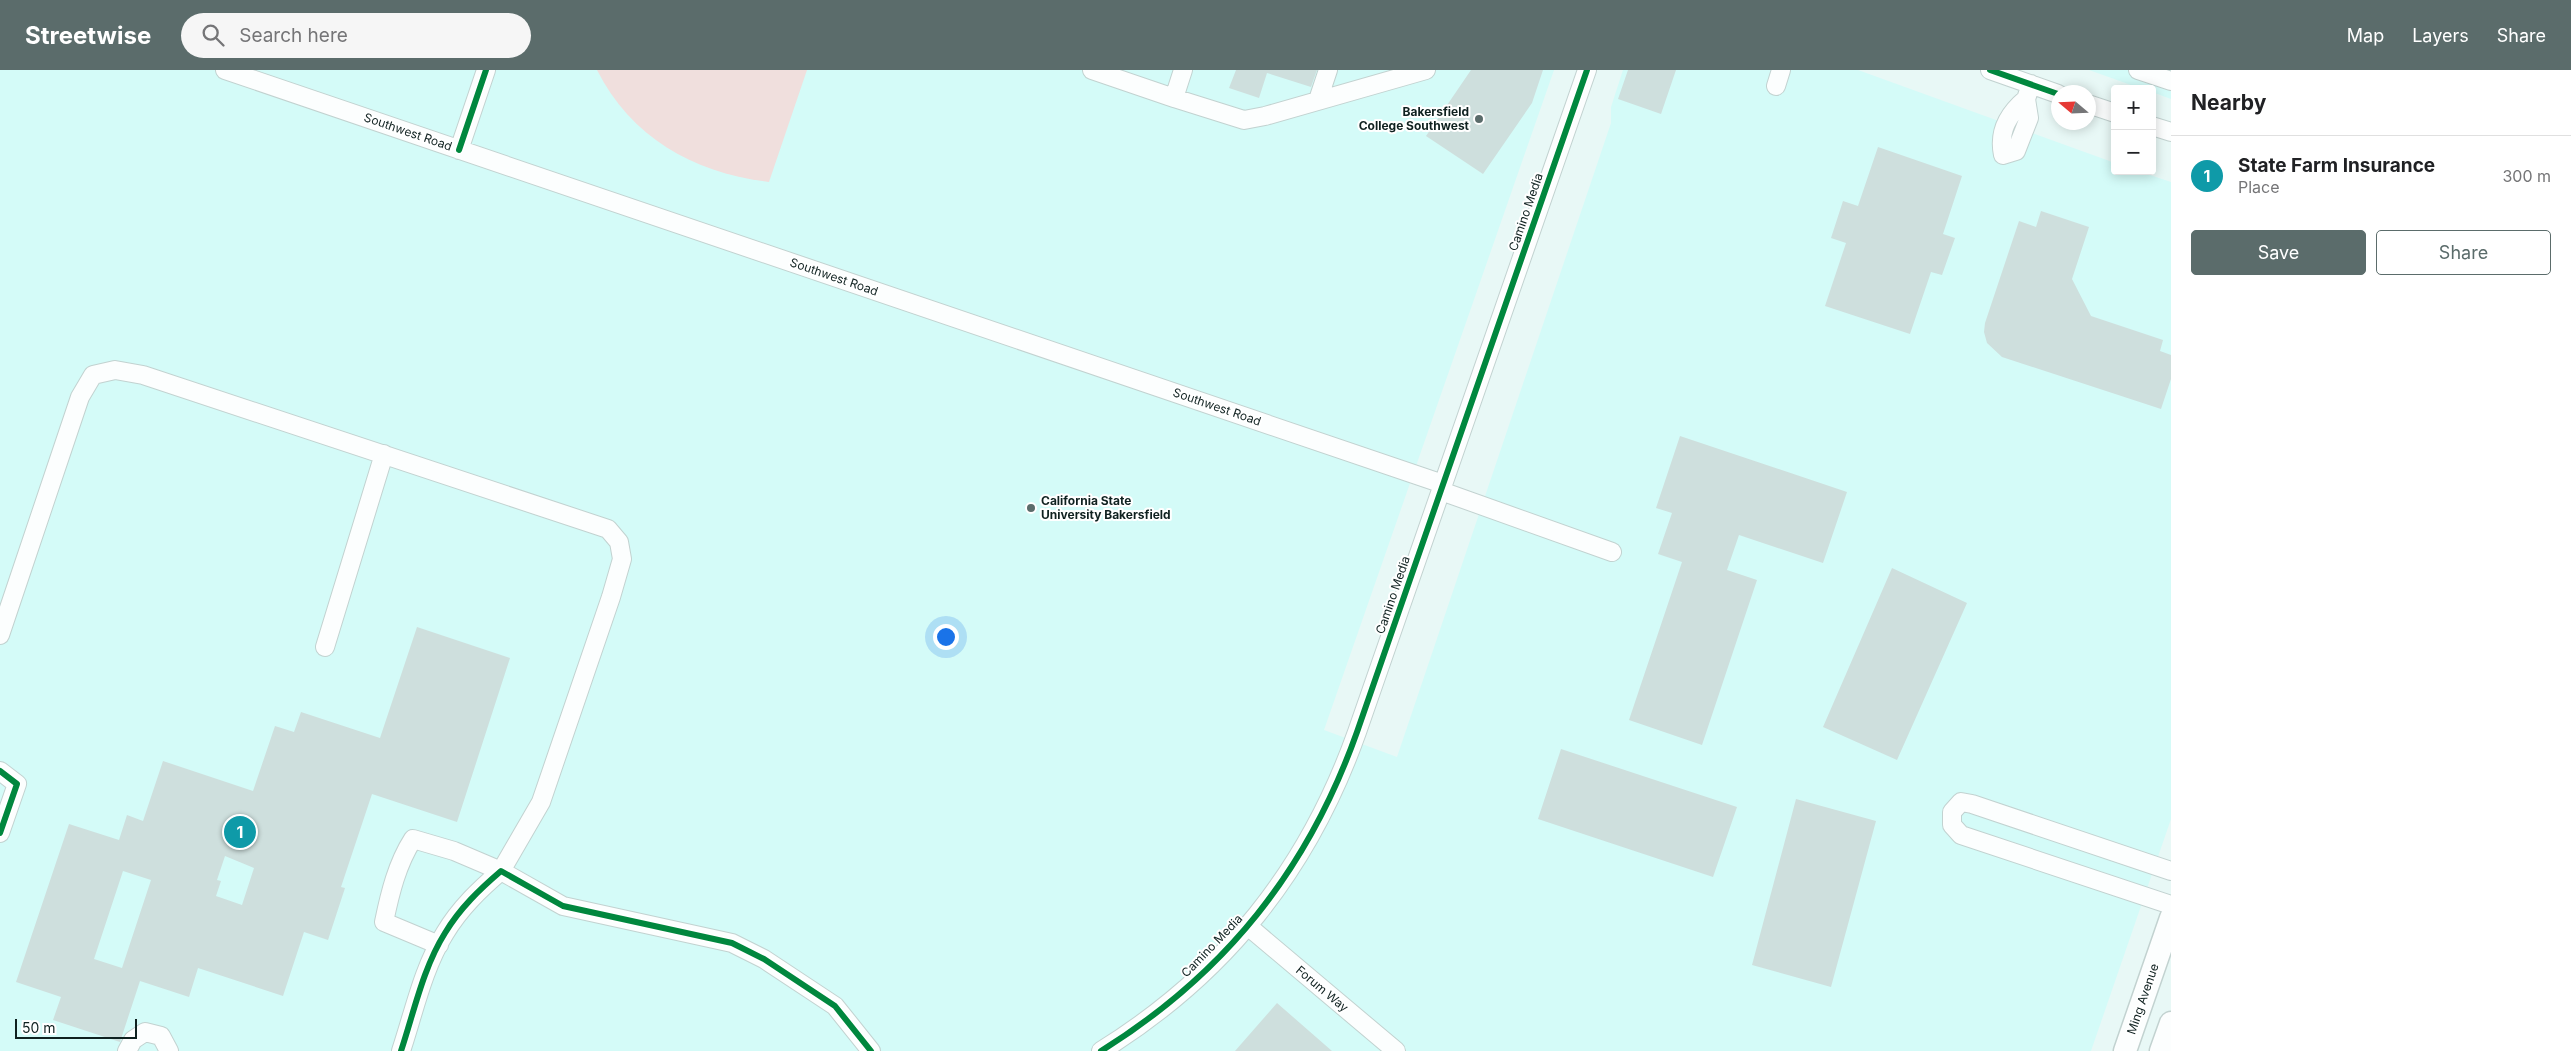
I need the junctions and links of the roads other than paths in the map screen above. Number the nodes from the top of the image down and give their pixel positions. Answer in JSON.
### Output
{"nodes":[{"id":1,"x":225,"y":70,"type":"edge"},
{"id":2,"x":486,"y":70,"type":"edge"},
{"id":3,"x":1092,"y":70,"type":"edge"},
{"id":4,"x":1183,"y":70,"type":"edge"},
{"id":5,"x":1328,"y":70,"type":"edge"},
{"id":6,"x":1426,"y":70,"type":"edge"},
{"id":7,"x":1587,"y":70,"type":"edge"},
{"id":8,"x":1990,"y":70,"type":"edge"},
{"id":9,"x":2138,"y":70,"type":"edge"},
{"id":10,"x":2171,"y":81,"type":"edge"},
{"id":11,"x":2028,"y":91,"type":"junction"},
{"id":12,"x":2051,"y":93,"type":"edge"},
{"id":13,"x":1174,"y":98,"type":"junction"},
{"id":14,"x":1318,"y":100,"type":"junction"},
{"id":15,"x":2096,"y":107,"type":"edge"},
{"id":16,"x":2111,"y":112,"type":"edge"},
{"id":17,"x":2156,"y":127,"type":"edge"},
{"id":18,"x":2171,"y":132,"type":"edge"},
{"id":19,"x":459,"y":150,"type":"junction"},
{"id":20,"x":2002,"y":158,"type":"dead end"},
{"id":21,"x":384,"y":454,"type":"junction"},
{"id":22,"x":1442,"y":488,"type":"junction"},
{"id":23,"x":1612,"y":552,"type":"dead end"},
{"id":24,"x":0,"y":635,"type":"edge"},
{"id":25,"x":325,"y":647,"type":"dead end"},
{"id":26,"x":0,"y":771,"type":"edge"},
{"id":27,"x":0,"y":833,"type":"edge"},
{"id":28,"x":501,"y":871,"type":"junction"},
{"id":29,"x":2171,"y":871,"type":"edge"},
{"id":30,"x":2171,"y":906,"type":"edge"},
{"id":31,"x":2171,"y":918,"type":"edge"},
{"id":32,"x":1249,"y":926,"type":"junction"},
{"id":33,"x":439,"y":945,"type":"junction"},
{"id":34,"x":2171,"y":1023,"type":"edge"},
{"id":35,"x":127,"y":1051,"type":"edge"},
{"id":36,"x":169,"y":1051,"type":"edge"},
{"id":37,"x":401,"y":1051,"type":"edge"},
{"id":38,"x":871,"y":1051,"type":"edge"},
{"id":39,"x":1101,"y":1051,"type":"edge"},
{"id":40,"x":1396,"y":1051,"type":"edge"},
{"id":41,"x":2125,"y":1051,"type":"edge"},
{"id":42,"x":2161,"y":1051,"type":"edge"}],
"edges":[{"from":1,"to":19,"type":"street","name":"Southwest Road"},
{"from":2,"to":19,"type":"street"},
{"from":3,"to":13,"type":"street"},
{"from":4,"to":13,"type":"street"},
{"from":5,"to":14,"type":"street"},
{"from":6,"to":14,"type":"street"},
{"from":7,"to":22,"type":"street","name":"Camino Media"},
{"from":8,"to":11,"type":"street"},
{"from":9,"to":10,"type":"street"},
{"from":11,"to":12,"type":"street"},
{"from":11,"to":20,"type":"street"},
{"from":13,"to":14,"type":"street"},
{"from":15,"to":16,"type":"street"},
{"from":17,"to":18,"type":"street"},
{"from":19,"to":22,"type":"street","name":"Southwest Road"},
{"from":21,"to":24,"type":"street"},
{"from":21,"to":25,"type":"street"},
{"from":21,"to":28,"type":"street"},
{"from":22,"to":23,"type":"street","name":"Southwest Road"},
{"from":22,"to":32,"type":"street","name":"Camino Media"},
{"from":26,"to":27,"type":"street"},
{"from":28,"to":33,"type":"street"},
{"from":28,"to":33,"type":"street"},
{"from":28,"to":38,"type":"street"},
{"from":29,"to":30,"type":"street"},
{"from":31,"to":41,"type":"main road","name":"Ming Avenue"},
{"from":32,"to":39,"type":"street","name":"Camino Media"},
{"from":32,"to":40,"type":"street","name":"Forum Way"},
{"from":33,"to":37,"type":"street"},
{"from":34,"to":42,"type":"main road"},
{"from":35,"to":36,"type":"street"}]}
